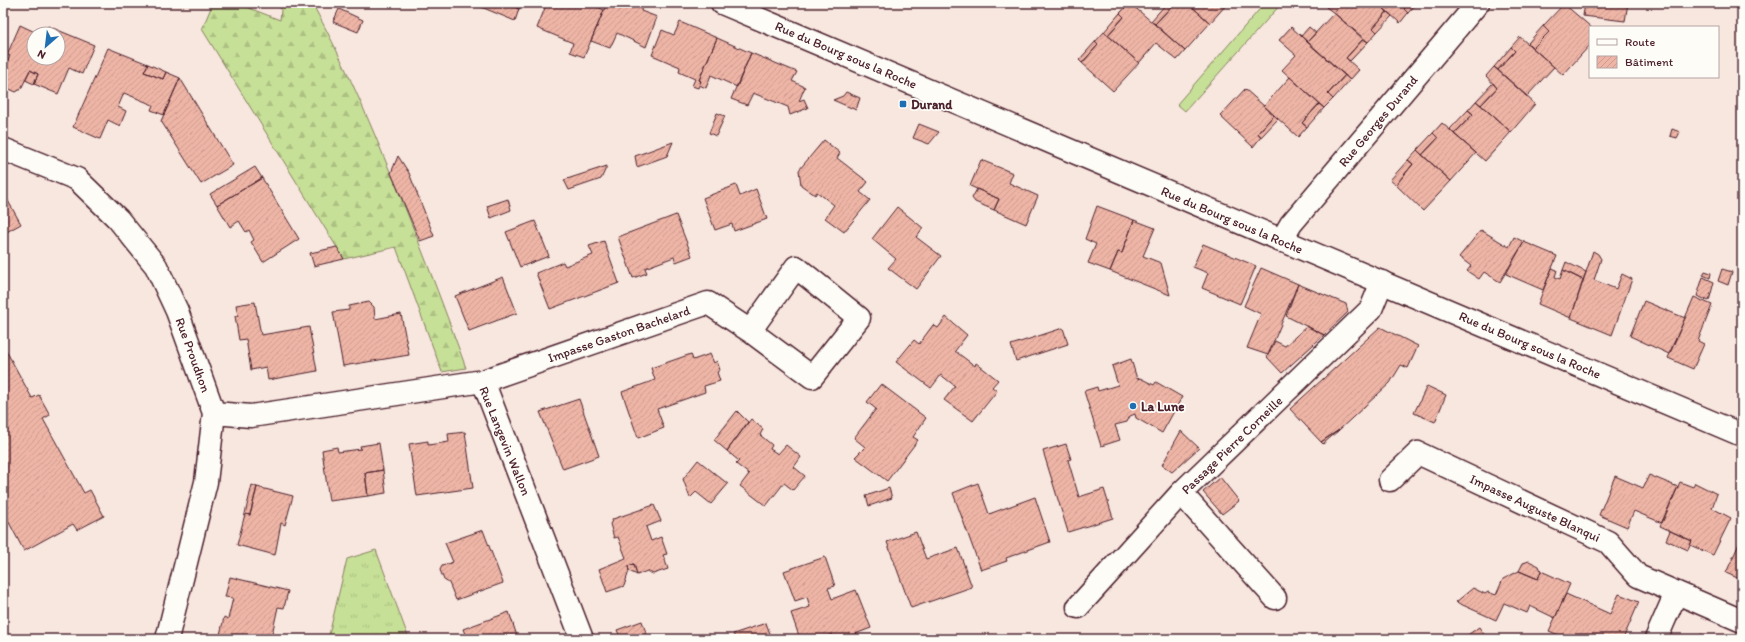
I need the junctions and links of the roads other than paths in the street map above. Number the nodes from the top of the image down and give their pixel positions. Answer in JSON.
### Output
{"nodes":[{"id":1,"x":722,"y":3,"type":"edge"},
{"id":2,"x":1478,"y":3,"type":"edge"},
{"id":3,"x":3,"y":149,"type":"edge"},
{"id":4,"x":1280,"y":241,"type":"junction"},
{"id":5,"x":1382,"y":282,"type":"junction"},
{"id":6,"x":750,"y":331,"type":"junction"},
{"id":7,"x":483,"y":381,"type":"junction"},
{"id":8,"x":214,"y":413,"type":"junction"},
{"id":9,"x":1742,"y":435,"type":"edge"},
{"id":10,"x":1390,"y":480,"type":"dead end"},
{"id":11,"x":1181,"y":493,"type":"junction"},
{"id":12,"x":1676,"y":593,"type":"junction"},
{"id":13,"x":1275,"y":598,"type":"dead end"},
{"id":14,"x":1078,"y":607,"type":"dead end"},
{"id":15,"x":1742,"y":621,"type":"edge"},
{"id":16,"x":167,"y":639,"type":"edge"},
{"id":17,"x":582,"y":639,"type":"edge"},
{"id":18,"x":1656,"y":639,"type":"edge"}],
"edges":[{"from":1,"to":4,"type":"street","name":"Rue du Bourg sous la Roche"},
{"from":2,"to":4,"type":"street","name":"Rue Georges Durand"},
{"from":3,"to":8,"type":"street","name":"Rue Proudhon"},
{"from":4,"to":5,"type":"street","name":"Rue du Bourg sous la Roche"},
{"from":5,"to":9,"type":"street","name":"Rue du Bourg sous la Roche"},
{"from":5,"to":11,"type":"street","name":"Passage Pierre Corneille"},
{"from":6,"to":6,"type":"street","name":"Impasse Gaston Bachelard"},
{"from":6,"to":7,"type":"street","name":"Impasse Gaston Bachelard"},
{"from":7,"to":8,"type":"street","name":"Rue Langevin Wallon"},
{"from":7,"to":17,"type":"street","name":"Rue Langevin Wallon"},
{"from":8,"to":16,"type":"street","name":"Rue Proudhon"},
{"from":10,"to":12,"type":"street","name":"Impasse Auguste Blanqui"},
{"from":11,"to":13,"type":"street"},
{"from":11,"to":14,"type":"street","name":"Passage Pierre Corneille"},
{"from":12,"to":15,"type":"street","name":"Impasse Auguste Blanqui"},
{"from":12,"to":18,"type":"street"}]}
